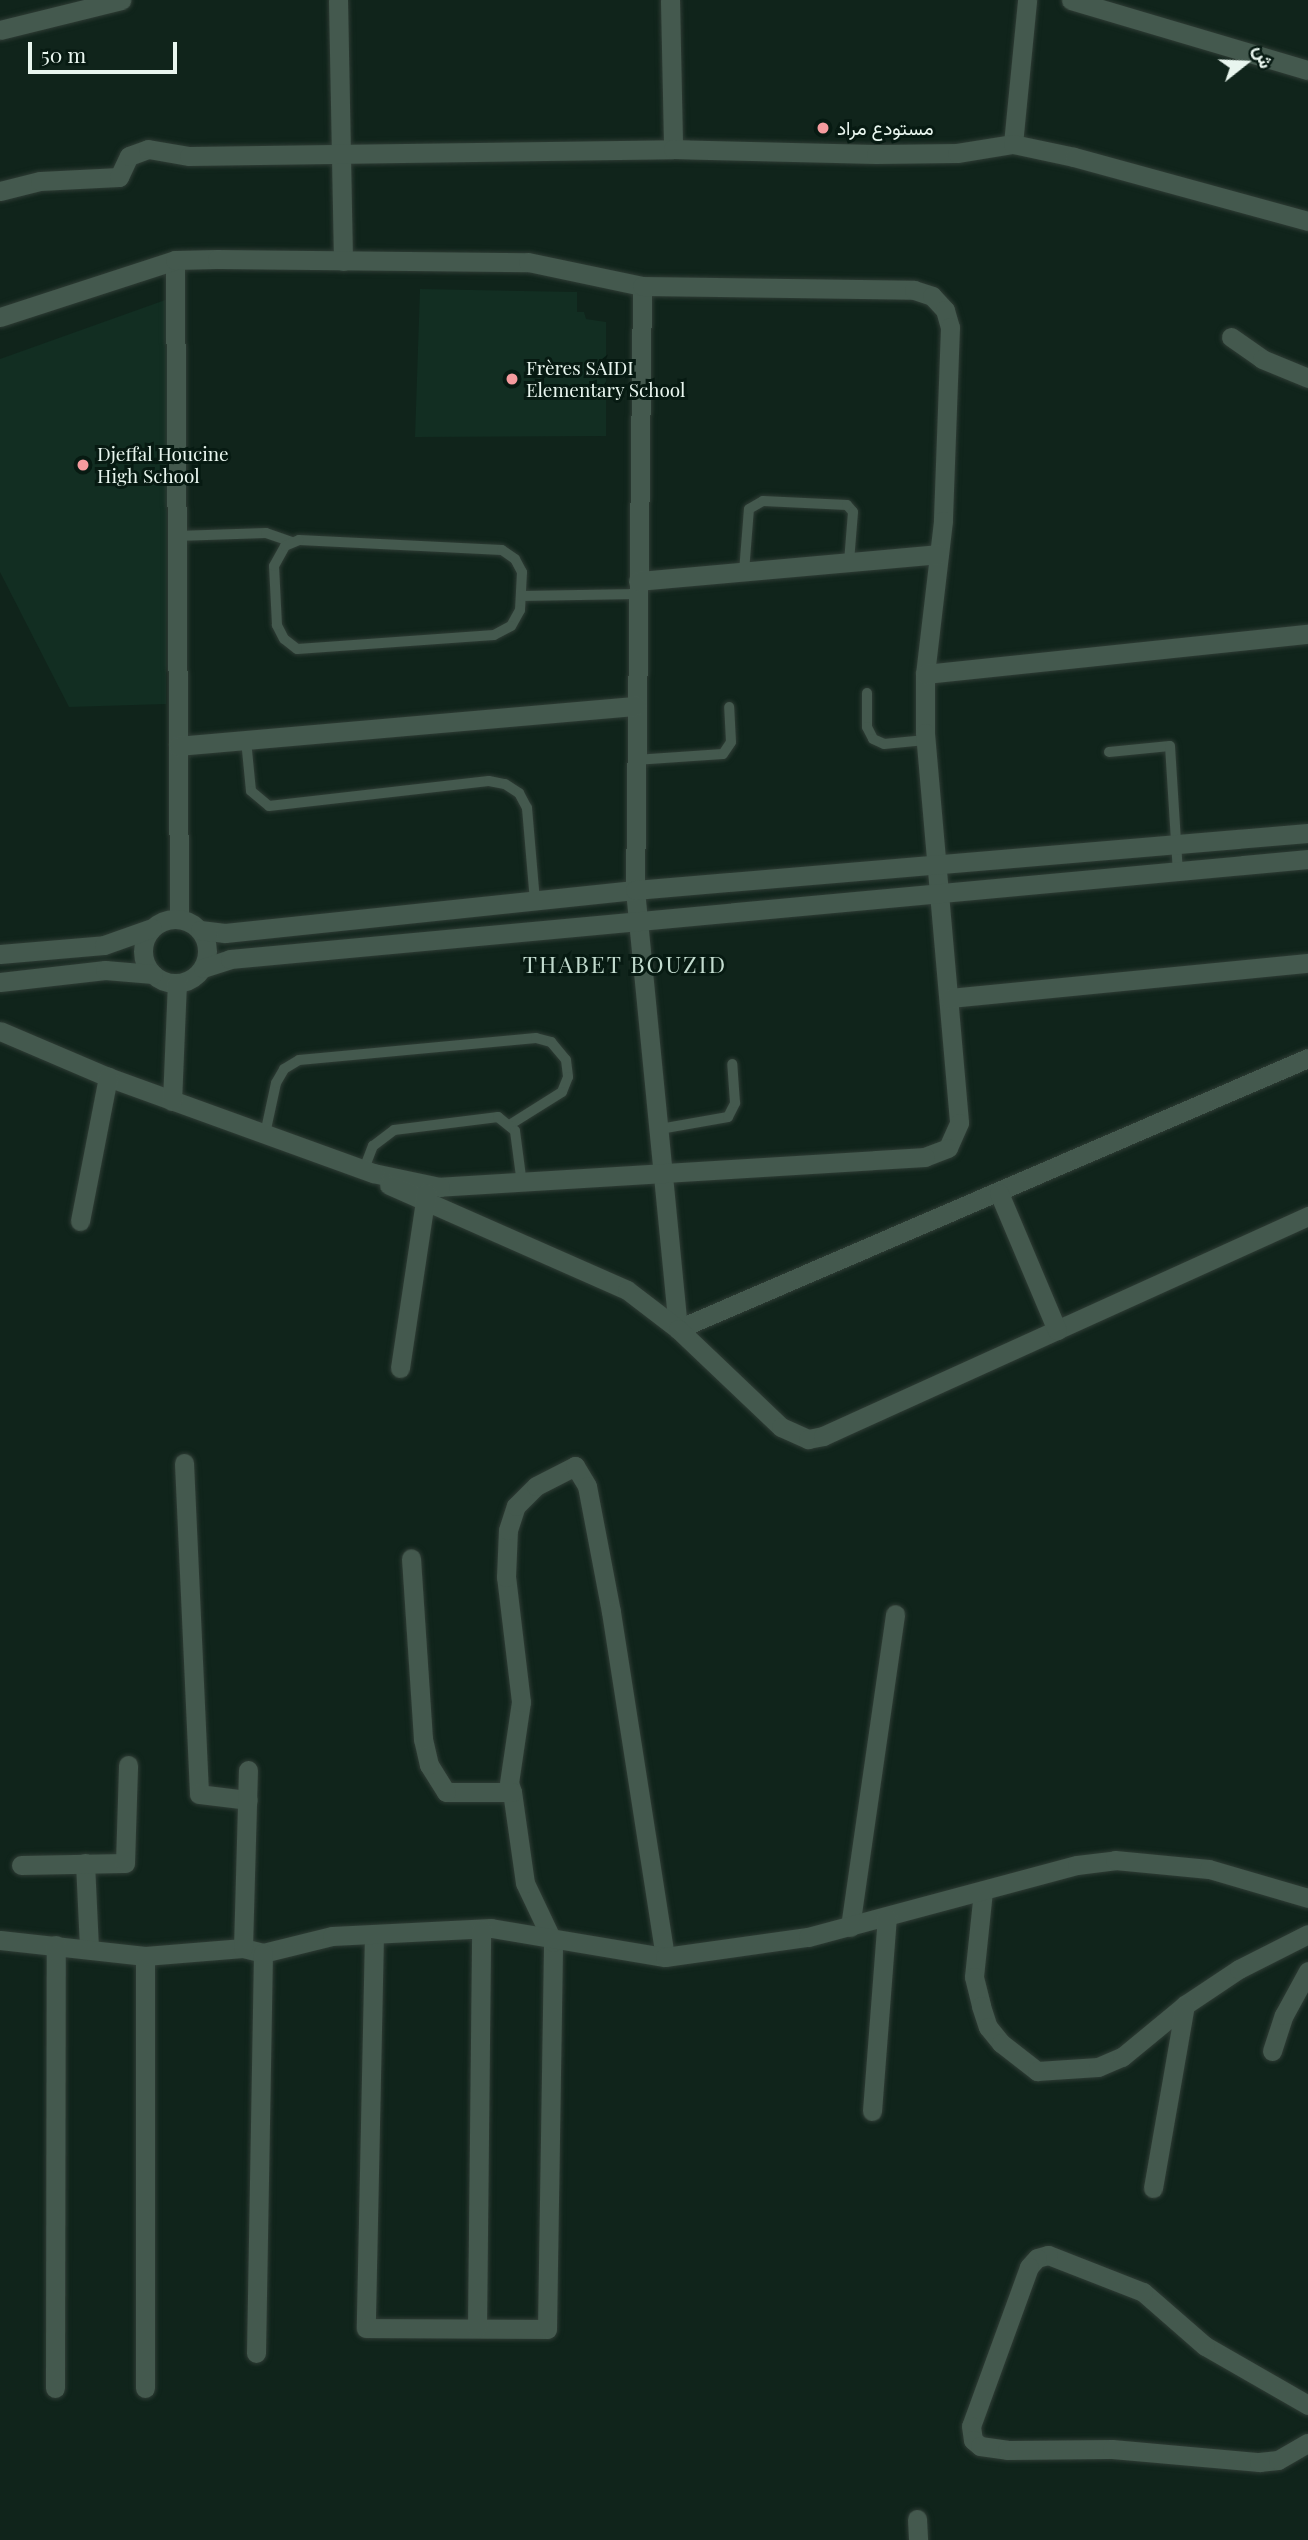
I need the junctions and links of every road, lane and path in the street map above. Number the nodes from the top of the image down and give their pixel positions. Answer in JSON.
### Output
{"nodes":[{"id":1,"x":121,"y":0,"type":"edge"},
{"id":2,"x":338,"y":0,"type":"edge"},
{"id":3,"x":670,"y":0,"type":"edge"},
{"id":4,"x":1027,"y":0,"type":"edge"},
{"id":5,"x":1070,"y":0,"type":"edge"},
{"id":6,"x":0,"y":30,"type":"edge"},
{"id":7,"x":1308,"y":70,"type":"edge"},
{"id":8,"x":1013,"y":144,"type":"junction"},
{"id":9,"x":673,"y":149,"type":"junction"},
{"id":10,"x":343,"y":152,"type":"junction"},
{"id":11,"x":0,"y":191,"type":"edge"},
{"id":12,"x":1308,"y":221,"type":"edge"},
{"id":13,"x":175,"y":260,"type":"junction"},
{"id":14,"x":343,"y":261,"type":"junction"},
{"id":15,"x":642,"y":286,"type":"junction"},
{"id":16,"x":0,"y":317,"type":"edge"},
{"id":17,"x":1231,"y":337,"type":"dead end"},
{"id":18,"x":1308,"y":378,"type":"edge"},
{"id":19,"x":177,"y":536,"type":"junction"},
{"id":20,"x":292,"y":542,"type":"junction"},
{"id":21,"x":940,"y":554,"type":"junction"},
{"id":22,"x":849,"y":562,"type":"junction"},
{"id":23,"x":744,"y":572,"type":"junction"},
{"id":24,"x":638,"y":587,"type":"junction"},
{"id":25,"x":521,"y":596,"type":"junction"},
{"id":26,"x":1308,"y":634,"type":"edge"},
{"id":27,"x":925,"y":674,"type":"junction"},
{"id":28,"x":867,"y":693,"type":"dead end"},
{"id":29,"x":636,"y":706,"type":"junction"},
{"id":30,"x":729,"y":707,"type":"dead end"},
{"id":31,"x":246,"y":740,"type":"junction"},
{"id":32,"x":926,"y":740,"type":"junction"},
{"id":33,"x":178,"y":746,"type":"junction"},
{"id":34,"x":1109,"y":752,"type":"dead end"},
{"id":35,"x":635,"y":760,"type":"junction"},
{"id":36,"x":1308,"y":833,"type":"edge"},
{"id":37,"x":1177,"y":845,"type":"junction"},
{"id":38,"x":1308,"y":859,"type":"edge"},
{"id":39,"x":937,"y":864,"type":"junction"},
{"id":40,"x":1178,"y":872,"type":"junction"},
{"id":41,"x":635,"y":890,"type":"junction"},
{"id":42,"x":940,"y":895,"type":"junction"},
{"id":43,"x":535,"y":901,"type":"junction"},
{"id":44,"x":179,"y":919,"type":"junction"},
{"id":45,"x":636,"y":924,"type":"junction"},
{"id":46,"x":152,"y":928,"type":"junction"},
{"id":47,"x":200,"y":930,"type":"junction"},
{"id":48,"x":0,"y":954,"type":"edge"},
{"id":49,"x":1308,"y":963,"type":"edge"},
{"id":50,"x":203,"y":968,"type":"junction"},
{"id":51,"x":153,"y":974,"type":"junction"},
{"id":52,"x":0,"y":982,"type":"edge"},
{"id":53,"x":177,"y":983,"type":"junction"},
{"id":54,"x":949,"y":998,"type":"junction"},
{"id":55,"x":0,"y":1031,"type":"edge"},
{"id":56,"x":1308,"y":1058,"type":"edge"},
{"id":57,"x":732,"y":1064,"type":"dead end"},
{"id":58,"x":108,"y":1077,"type":"junction"},
{"id":59,"x":172,"y":1101,"type":"junction"},
{"id":60,"x":511,"y":1124,"type":"junction"},
{"id":61,"x":660,"y":1129,"type":"junction"},
{"id":62,"x":265,"y":1134,"type":"junction"},
{"id":63,"x":364,"y":1170,"type":"junction"},
{"id":64,"x":664,"y":1174,"type":"junction"},
{"id":65,"x":522,"y":1184,"type":"junction"},
{"id":66,"x":999,"y":1193,"type":"junction"},
{"id":67,"x":426,"y":1194,"type":"junction"},
{"id":68,"x":1308,"y":1216,"type":"edge"},
{"id":69,"x":80,"y":1222,"type":"dead end"},
{"id":70,"x":678,"y":1329,"type":"junction"},
{"id":71,"x":1057,"y":1329,"type":"junction"},
{"id":72,"x":400,"y":1368,"type":"dead end"},
{"id":73,"x":184,"y":1463,"type":"dead end"},
{"id":74,"x":411,"y":1558,"type":"dead end"},
{"id":75,"x":895,"y":1614,"type":"dead end"},
{"id":76,"x":128,"y":1765,"type":"dead end"},
{"id":77,"x":248,"y":1770,"type":"dead end"},
{"id":78,"x":512,"y":1792,"type":"junction"},
{"id":79,"x":248,"y":1800,"type":"junction"},
{"id":80,"x":85,"y":1863,"type":"junction"},
{"id":81,"x":21,"y":1865,"type":"dead end"},
{"id":82,"x":983,"y":1891,"type":"junction"},
{"id":83,"x":1308,"y":1898,"type":"edge"},
{"id":84,"x":887,"y":1918,"type":"junction"},
{"id":85,"x":850,"y":1927,"type":"junction"},
{"id":86,"x":481,"y":1929,"type":"junction"},
{"id":87,"x":374,"y":1934,"type":"junction"},
{"id":88,"x":1308,"y":1934,"type":"edge"},
{"id":89,"x":0,"y":1940,"type":"edge"},
{"id":90,"x":553,"y":1942,"type":"junction"},
{"id":91,"x":57,"y":1945,"type":"junction"},
{"id":92,"x":243,"y":1948,"type":"junction"},
{"id":93,"x":89,"y":1950,"type":"junction"},
{"id":94,"x":263,"y":1953,"type":"junction"},
{"id":95,"x":145,"y":1956,"type":"junction"},
{"id":96,"x":665,"y":1957,"type":"junction"},
{"id":97,"x":1308,"y":1970,"type":"edge"},
{"id":98,"x":1185,"y":2005,"type":"junction"},
{"id":99,"x":1272,"y":2051,"type":"dead end"},
{"id":100,"x":872,"y":2111,"type":"dead end"},
{"id":101,"x":1153,"y":2188,"type":"dead end"},
{"id":102,"x":477,"y":2328,"type":"junction"},
{"id":103,"x":256,"y":2353,"type":"dead end"},
{"id":104,"x":55,"y":2388,"type":"dead end"},
{"id":105,"x":145,"y":2388,"type":"dead end"},
{"id":106,"x":1308,"y":2405,"type":"edge"},
{"id":107,"x":1308,"y":2443,"type":"edge"},
{"id":108,"x":917,"y":2519,"type":"dead end"},
{"id":109,"x":918,"y":2540,"type":"edge"}],
"edges":[{"from":1,"to":6,"type":"street"},
{"from":2,"to":10,"type":"street"},
{"from":3,"to":9,"type":"street"},
{"from":4,"to":8,"type":"street"},
{"from":5,"to":7,"type":"street"},
{"from":8,"to":9,"type":"street"},
{"from":8,"to":12,"type":"street"},
{"from":9,"to":10,"type":"street"},
{"from":10,"to":11,"type":"street"},
{"from":10,"to":14,"type":"street"},
{"from":13,"to":14,"type":"street"},
{"from":13,"to":16,"type":"street"},
{"from":13,"to":19,"type":"street"},
{"from":14,"to":15,"type":"street"},
{"from":15,"to":21,"type":"street"},
{"from":15,"to":24,"type":"street"},
{"from":17,"to":18,"type":"street"},
{"from":19,"to":20,"type":"lane"},
{"from":19,"to":33,"type":"street"},
{"from":20,"to":25,"type":"lane"},
{"from":20,"to":25,"type":"lane"},
{"from":21,"to":22,"type":"street"},
{"from":21,"to":27,"type":"street"},
{"from":22,"to":23,"type":"street"},
{"from":22,"to":23,"type":"lane"},
{"from":23,"to":24,"type":"street"},
{"from":24,"to":25,"type":"lane"},
{"from":24,"to":29,"type":"street"},
{"from":26,"to":27,"type":"street"},
{"from":27,"to":32,"type":"street"},
{"from":28,"to":32,"type":"lane"},
{"from":29,"to":31,"type":"street"},
{"from":29,"to":35,"type":"street"},
{"from":30,"to":35,"type":"lane"},
{"from":31,"to":33,"type":"street"},
{"from":31,"to":43,"type":"lane"},
{"from":32,"to":39,"type":"street"},
{"from":33,"to":44,"type":"street"},
{"from":34,"to":37,"type":"lane"},
{"from":35,"to":41,"type":"street"},
{"from":36,"to":37,"type":"street"},
{"from":37,"to":39,"type":"street"},
{"from":37,"to":40,"type":"lane"},
{"from":38,"to":40,"type":"street"},
{"from":39,"to":41,"type":"street"},
{"from":39,"to":42,"type":"street"},
{"from":40,"to":42,"type":"street"},
{"from":41,"to":43,"type":"street"},
{"from":41,"to":45,"type":"street"},
{"from":42,"to":45,"type":"street"},
{"from":42,"to":54,"type":"street"},
{"from":43,"to":47,"type":"street"},
{"from":44,"to":46,"type":"street"},
{"from":44,"to":47,"type":"street"},
{"from":45,"to":50,"type":"street"},
{"from":45,"to":61,"type":"street"},
{"from":46,"to":48,"type":"street"},
{"from":46,"to":51,"type":"street"},
{"from":47,"to":50,"type":"street"},
{"from":49,"to":54,"type":"street"},
{"from":50,"to":53,"type":"street"},
{"from":51,"to":52,"type":"street"},
{"from":51,"to":53,"type":"street"},
{"from":53,"to":59,"type":"street"},
{"from":54,"to":64,"type":"street"},
{"from":55,"to":58,"type":"street"},
{"from":56,"to":66,"type":"street"},
{"from":57,"to":61,"type":"lane"},
{"from":58,"to":59,"type":"street"},
{"from":58,"to":69,"type":"street"},
{"from":59,"to":62,"type":"street"},
{"from":60,"to":62,"type":"lane"},
{"from":60,"to":63,"type":"lane"},
{"from":60,"to":65,"type":"lane"},
{"from":61,"to":64,"type":"street"},
{"from":62,"to":63,"type":"street"},
{"from":63,"to":67,"type":"street"},
{"from":64,"to":65,"type":"street"},
{"from":64,"to":70,"type":"street"},
{"from":65,"to":67,"type":"street"},
{"from":66,"to":70,"type":"street"},
{"from":66,"to":71,"type":"street"},
{"from":67,"to":70,"type":"street"},
{"from":67,"to":72,"type":"street"},
{"from":68,"to":71,"type":"street"},
{"from":70,"to":71,"type":"street"},
{"from":73,"to":79,"type":"street"},
{"from":74,"to":78,"type":"street"},
{"from":75,"to":85,"type":"street"},
{"from":76,"to":80,"type":"street"},
{"from":77,"to":79,"type":"street"},
{"from":78,"to":90,"type":"street"},
{"from":78,"to":96,"type":"street"},
{"from":79,"to":92,"type":"street"},
{"from":80,"to":81,"type":"street"},
{"from":80,"to":93,"type":"street"},
{"from":82,"to":83,"type":"street"},
{"from":82,"to":84,"type":"street"},
{"from":82,"to":98,"type":"street"},
{"from":84,"to":85,"type":"street"},
{"from":84,"to":100,"type":"street"},
{"from":85,"to":96,"type":"street"},
{"from":86,"to":87,"type":"street"},
{"from":86,"to":90,"type":"street"},
{"from":86,"to":102,"type":"street"},
{"from":87,"to":94,"type":"street"},
{"from":87,"to":102,"type":"street"},
{"from":88,"to":98,"type":"street"},
{"from":89,"to":91,"type":"street"},
{"from":90,"to":96,"type":"street"},
{"from":90,"to":102,"type":"street"},
{"from":91,"to":93,"type":"street"},
{"from":91,"to":104,"type":"street"},
{"from":92,"to":94,"type":"street"},
{"from":92,"to":95,"type":"street"},
{"from":93,"to":95,"type":"street"},
{"from":94,"to":103,"type":"street"},
{"from":95,"to":105,"type":"street"},
{"from":97,"to":99,"type":"street"},
{"from":98,"to":101,"type":"street"},
{"from":106,"to":107,"type":"street"},
{"from":108,"to":109,"type":"street"}]}
